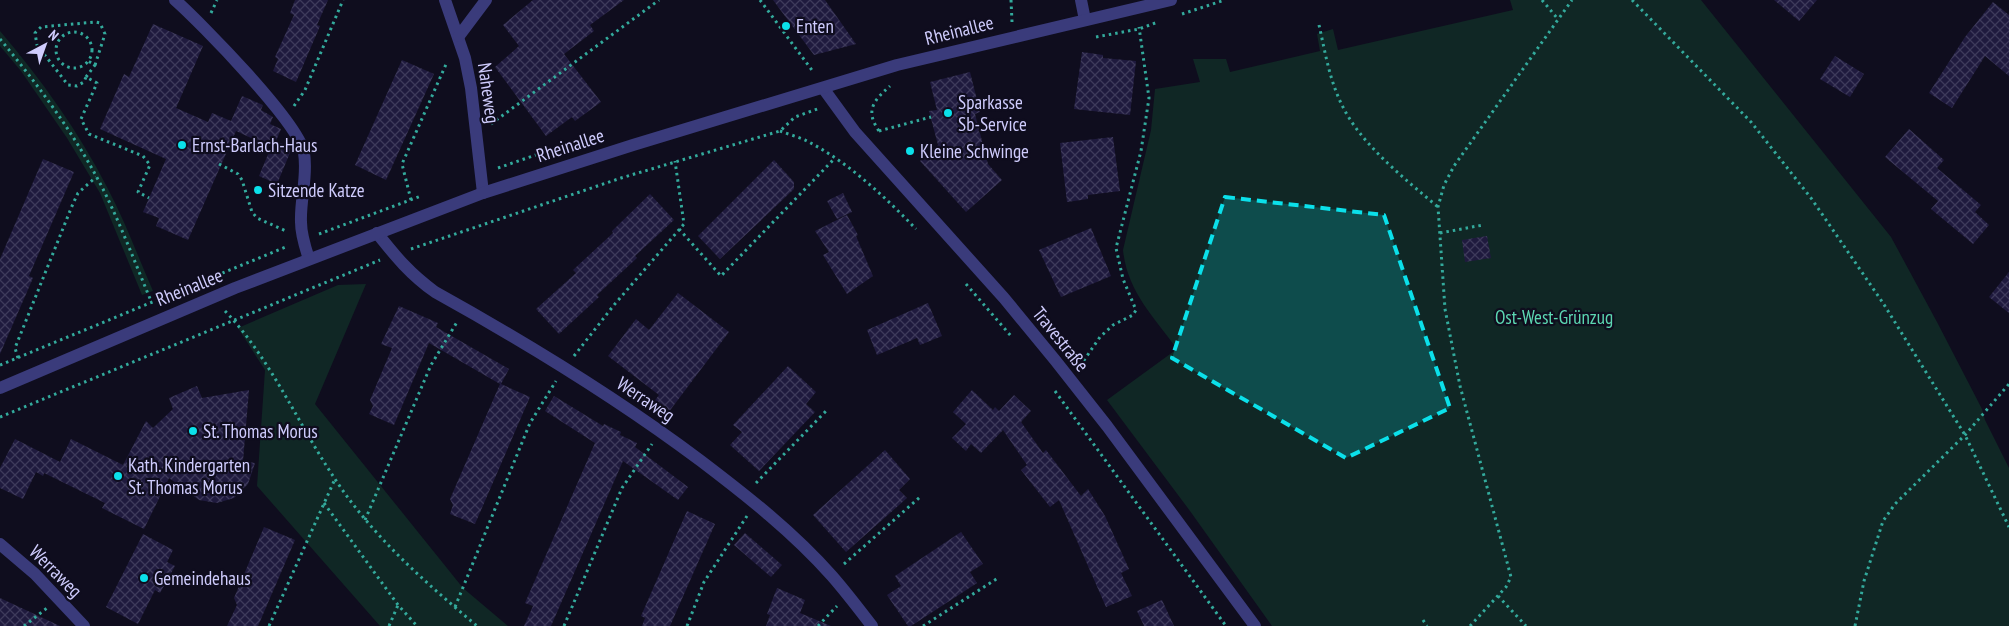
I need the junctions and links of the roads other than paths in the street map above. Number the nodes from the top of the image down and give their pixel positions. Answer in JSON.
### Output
{"nodes":[{"id":1,"x":175,"y":0,"type":"edge"},
{"id":2,"x":446,"y":0,"type":"edge"},
{"id":3,"x":486,"y":0,"type":"edge"},
{"id":4,"x":1081,"y":0,"type":"edge"},
{"id":5,"x":1171,"y":0,"type":"edge"},
{"id":6,"x":1085,"y":20,"type":"junction"},
{"id":7,"x":459,"y":36,"type":"junction"},
{"id":8,"x":822,"y":88,"type":"junction"},
{"id":9,"x":483,"y":193,"type":"junction"},
{"id":10,"x":377,"y":232,"type":"junction"},
{"id":11,"x":309,"y":259,"type":"junction"},
{"id":12,"x":0,"y":388,"type":"edge"},
{"id":13,"x":0,"y":544,"type":"edge"},
{"id":14,"x":84,"y":626,"type":"edge"},
{"id":15,"x":872,"y":626,"type":"edge"},
{"id":16,"x":1256,"y":626,"type":"edge"}],
"edges":[{"from":1,"to":11,"type":"street"},
{"from":2,"to":7,"type":"street","name":"Naheweg"},
{"from":3,"to":7,"type":"street"},
{"from":4,"to":6,"type":"street"},
{"from":5,"to":6,"type":"street","name":"Rheinallee"},
{"from":6,"to":8,"type":"street","name":"Rheinallee"},
{"from":7,"to":9,"type":"street","name":"Naheweg"},
{"from":8,"to":9,"type":"street","name":"Rheinallee"},
{"from":8,"to":16,"type":"street","name":"Travestraße"},
{"from":9,"to":10,"type":"street","name":"Rheinallee"},
{"from":10,"to":11,"type":"street","name":"Rheinallee"},
{"from":10,"to":15,"type":"street","name":"Werraweg"},
{"from":11,"to":12,"type":"street","name":"Rheinallee"},
{"from":13,"to":14,"type":"street","name":"Werraweg"}]}
